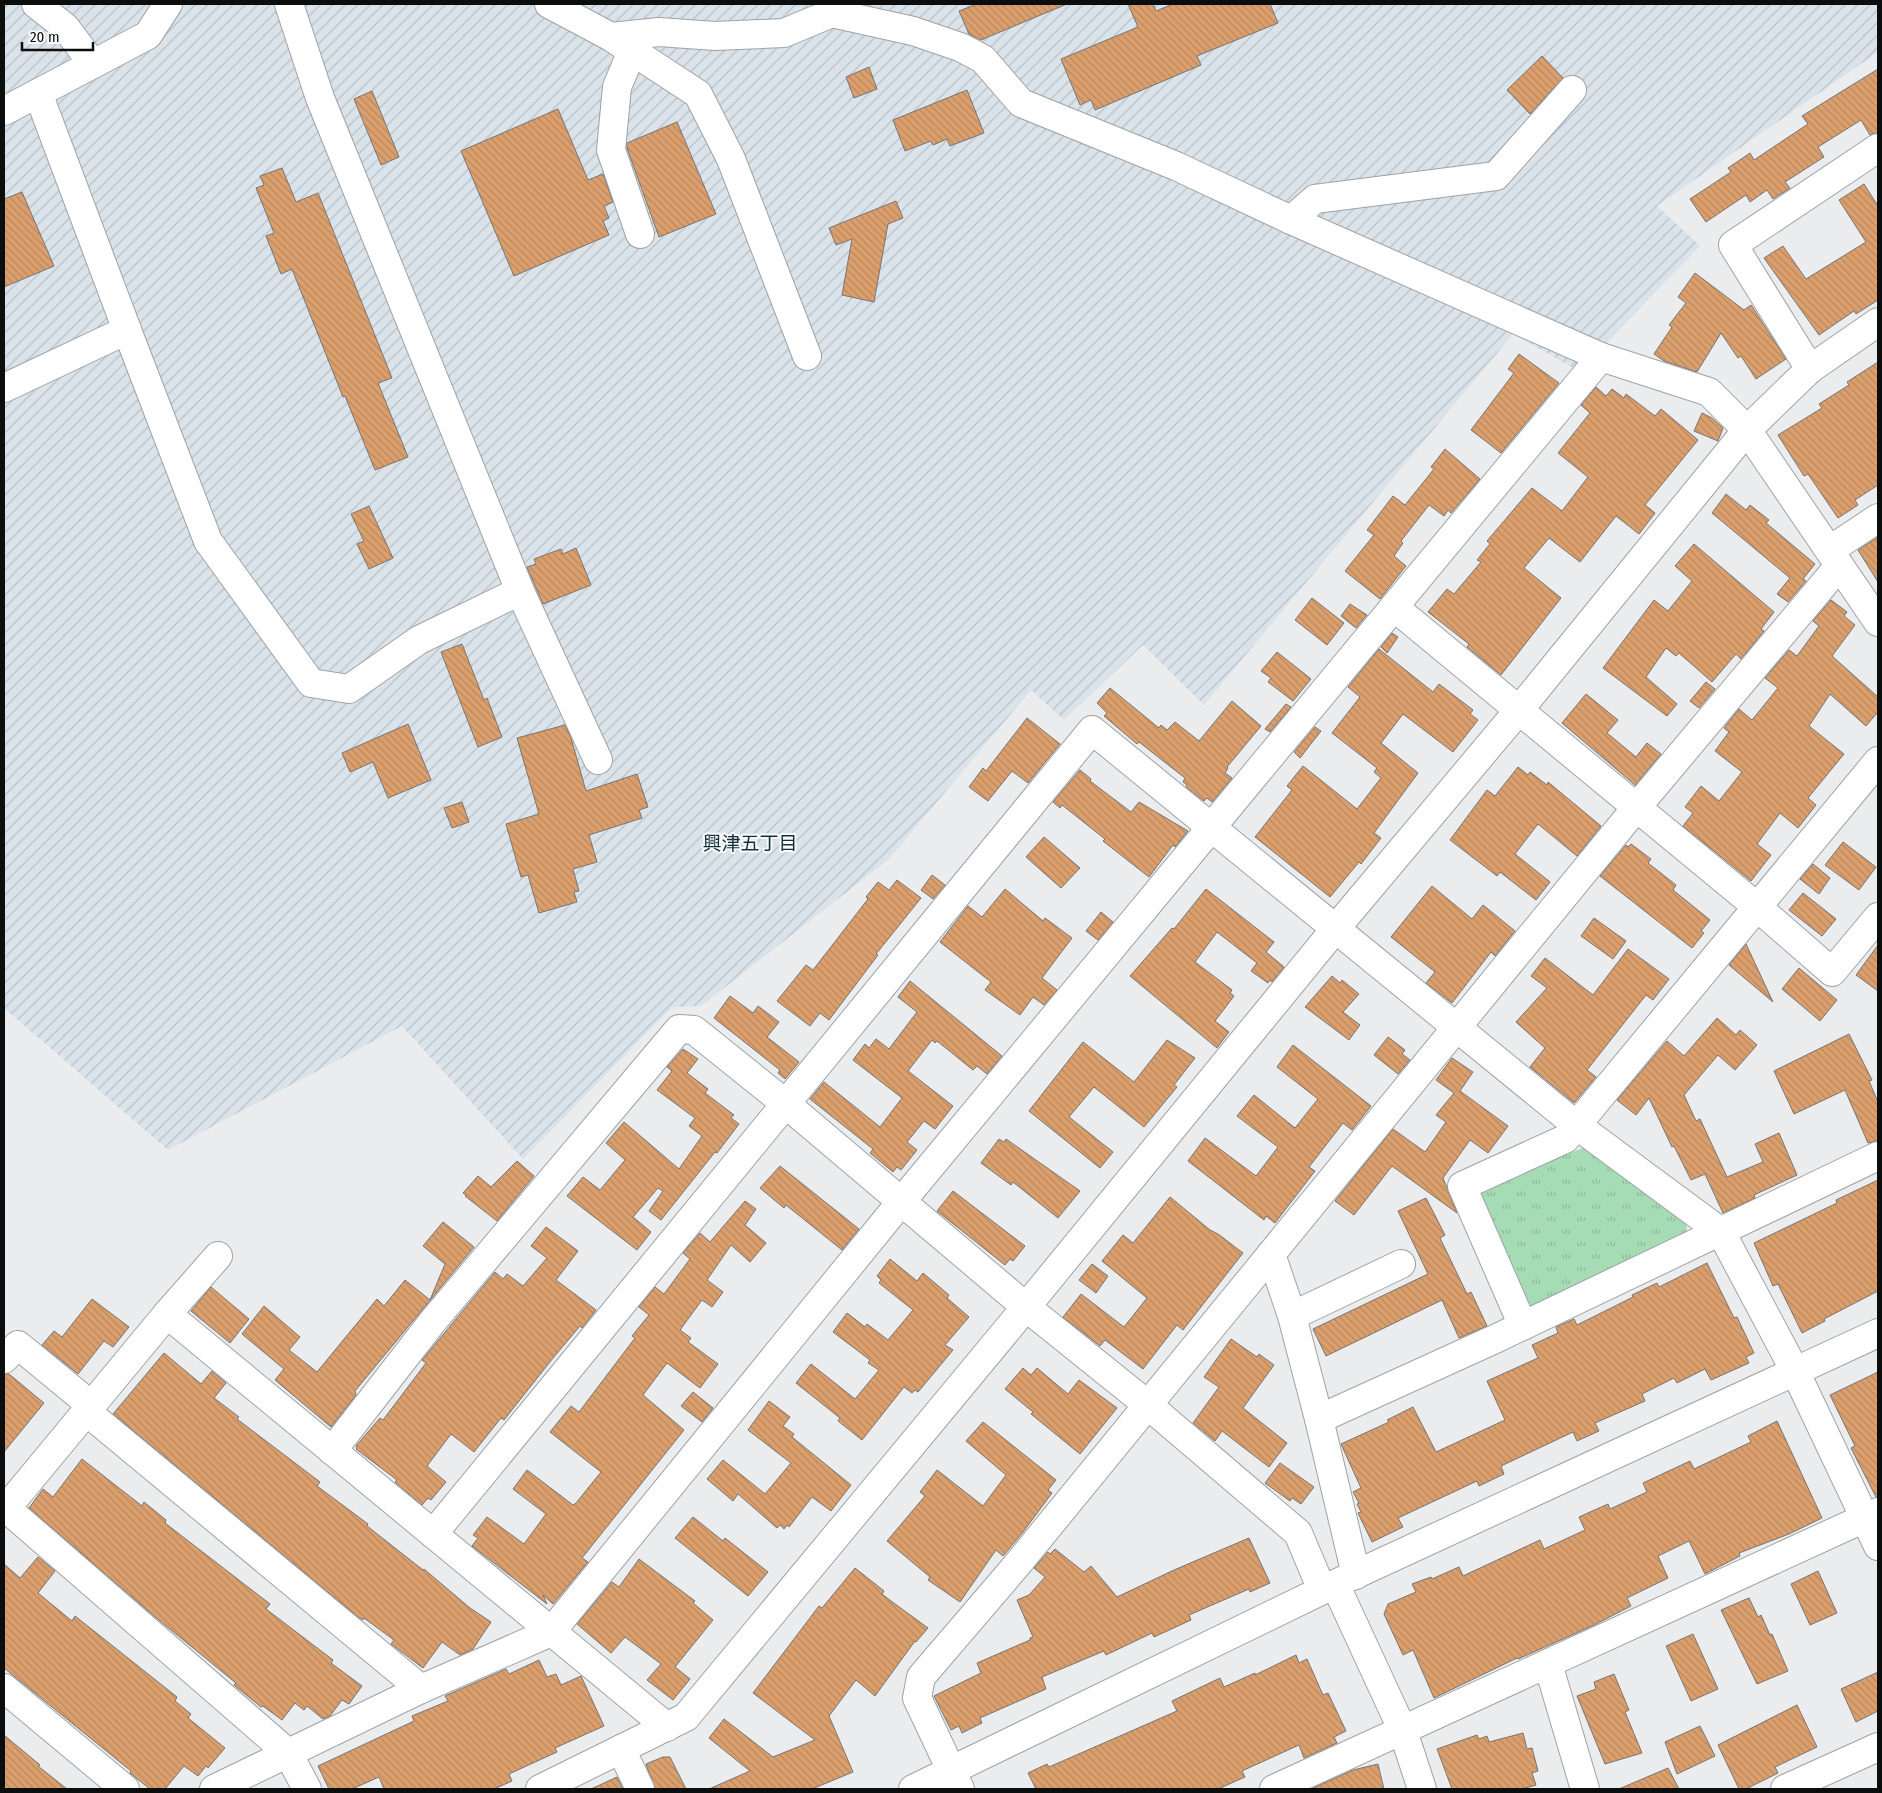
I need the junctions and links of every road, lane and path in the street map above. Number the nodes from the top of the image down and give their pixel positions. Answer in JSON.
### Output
{"nodes":[{"id":1,"x":36,"y":4,"type":"edge"},
{"id":2,"x":168,"y":4,"type":"edge"},
{"id":3,"x":289,"y":4,"type":"edge"},
{"id":4,"x":549,"y":4,"type":"edge"},
{"id":5,"x":842,"y":8,"type":"edge"},
{"id":6,"x":622,"y":44,"type":"junction"},
{"id":7,"x":93,"y":64,"type":"junction"},
{"id":8,"x":1572,"y":90,"type":"dead end"},
{"id":9,"x":38,"y":93,"type":"junction"},
{"id":10,"x":4,"y":111,"type":"edge"},
{"id":11,"x":1878,"y":148,"type":"edge"},
{"id":12,"x":1291,"y":220,"type":"junction"},
{"id":13,"x":640,"y":234,"type":"dead end"},
{"id":14,"x":1878,"y":322,"type":"edge"},
{"id":15,"x":126,"y":330,"type":"junction"},
{"id":16,"x":807,"y":356,"type":"dead end"},
{"id":17,"x":1601,"y":357,"type":"junction"},
{"id":18,"x":1810,"y":369,"type":"junction"},
{"id":19,"x":4,"y":388,"type":"edge"},
{"id":20,"x":1747,"y":430,"type":"junction"},
{"id":21,"x":1878,"y":518,"type":"edge"},
{"id":22,"x":1835,"y":558,"type":"junction"},
{"id":23,"x":520,"y":591,"type":"junction"},
{"id":24,"x":1394,"y":607,"type":"junction"},
{"id":25,"x":1878,"y":622,"type":"edge"},
{"id":26,"x":1519,"y":710,"type":"junction"},
{"id":27,"x":598,"y":760,"type":"dead end"},
{"id":28,"x":1878,"y":761,"type":"edge"},
{"id":29,"x":1636,"y":808,"type":"junction"},
{"id":30,"x":1211,"y":829,"type":"junction"},
{"id":31,"x":1756,"y":906,"type":"junction"},
{"id":32,"x":1878,"y":917,"type":"edge"},
{"id":33,"x":1336,"y":928,"type":"junction"},
{"id":34,"x":1457,"y":1028,"type":"junction"},
{"id":35,"x":786,"y":1104,"type":"junction"},
{"id":36,"x":1575,"y":1124,"type":"junction"},
{"id":37,"x":1878,"y":1156,"type":"edge"},
{"id":38,"x":901,"y":1202,"type":"junction"},
{"id":39,"x":1721,"y":1232,"type":"junction"},
{"id":40,"x":1271,"y":1254,"type":"junction"},
{"id":41,"x":218,"y":1256,"type":"dead end"},
{"id":42,"x":1401,"y":1264,"type":"dead end"},
{"id":43,"x":1026,"y":1306,"type":"junction"},
{"id":44,"x":166,"y":1314,"type":"junction"},
{"id":45,"x":1292,"y":1316,"type":"junction"},
{"id":46,"x":1523,"y":1326,"type":"junction"},
{"id":47,"x":1878,"y":1333,"type":"edge"},
{"id":48,"x":4,"y":1359,"type":"edge"},
{"id":49,"x":1796,"y":1373,"type":"junction"},
{"id":50,"x":1148,"y":1405,"type":"junction"},
{"id":51,"x":89,"y":1409,"type":"junction"},
{"id":52,"x":1319,"y":1419,"type":"junction"},
{"id":53,"x":332,"y":1451,"type":"junction"},
{"id":54,"x":5,"y":1510,"type":"edge"},
{"id":55,"x":1872,"y":1516,"type":"edge"},
{"id":56,"x":433,"y":1534,"type":"junction"},
{"id":57,"x":1878,"y":1546,"type":"edge"},
{"id":58,"x":1338,"y":1583,"type":"junction"},
{"id":59,"x":550,"y":1632,"type":"junction"},
{"id":60,"x":1548,"y":1664,"type":"junction"},
{"id":61,"x":4,"y":1688,"type":"edge"},
{"id":62,"x":421,"y":1689,"type":"junction"},
{"id":63,"x":667,"y":1727,"type":"junction"},
{"id":64,"x":1403,"y":1732,"type":"junction"},
{"id":65,"x":1878,"y":1747,"type":"edge"},
{"id":66,"x":621,"y":1749,"type":"junction"},
{"id":67,"x":288,"y":1752,"type":"junction"},
{"id":68,"x":956,"y":1780,"type":"edge"},
{"id":69,"x":125,"y":1789,"type":"edge"},
{"id":70,"x":214,"y":1789,"type":"edge"},
{"id":71,"x":307,"y":1789,"type":"edge"},
{"id":72,"x":540,"y":1789,"type":"edge"},
{"id":73,"x":640,"y":1789,"type":"edge"},
{"id":74,"x":913,"y":1789,"type":"edge"},
{"id":75,"x":1274,"y":1789,"type":"edge"},
{"id":76,"x":1422,"y":1789,"type":"edge"},
{"id":77,"x":1585,"y":1789,"type":"edge"},
{"id":78,"x":1785,"y":1789,"type":"edge"}],
"edges":[{"from":1,"to":7,"type":"street"},
{"from":2,"to":7,"type":"street"},
{"from":3,"to":23,"type":"street"},
{"from":4,"to":6,"type":"street"},
{"from":5,"to":6,"type":"street"},
{"from":5,"to":12,"type":"street"},
{"from":6,"to":13,"type":"street"},
{"from":6,"to":16,"type":"street"},
{"from":7,"to":9,"type":"street"},
{"from":8,"to":12,"type":"street"},
{"from":9,"to":10,"type":"street"},
{"from":9,"to":15,"type":"street"},
{"from":11,"to":18,"type":"street"},
{"from":12,"to":17,"type":"street"},
{"from":14,"to":18,"type":"street"},
{"from":15,"to":19,"type":"street"},
{"from":15,"to":23,"type":"street"},
{"from":17,"to":20,"type":"street"},
{"from":17,"to":24,"type":"street"},
{"from":18,"to":20,"type":"street"},
{"from":20,"to":22,"type":"street"},
{"from":20,"to":26,"type":"street"},
{"from":21,"to":22,"type":"street"},
{"from":22,"to":25,"type":"street"},
{"from":22,"to":29,"type":"street"},
{"from":23,"to":27,"type":"street"},
{"from":24,"to":26,"type":"street"},
{"from":24,"to":30,"type":"street"},
{"from":26,"to":29,"type":"street"},
{"from":26,"to":33,"type":"street"},
{"from":28,"to":31,"type":"street"},
{"from":29,"to":31,"type":"street"},
{"from":29,"to":34,"type":"street"},
{"from":30,"to":33,"type":"street"},
{"from":30,"to":35,"type":"street"},
{"from":30,"to":38,"type":"street"},
{"from":31,"to":32,"type":"street"},
{"from":31,"to":36,"type":"street"},
{"from":33,"to":34,"type":"street"},
{"from":33,"to":43,"type":"street"},
{"from":34,"to":36,"type":"street"},
{"from":34,"to":40,"type":"street"},
{"from":35,"to":38,"type":"street"},
{"from":35,"to":53,"type":"street"},
{"from":35,"to":56,"type":"street"},
{"from":36,"to":39,"type":"street"},
{"from":36,"to":46,"type":"street"},
{"from":37,"to":39,"type":"street"},
{"from":38,"to":43,"type":"street"},
{"from":38,"to":59,"type":"street"},
{"from":39,"to":46,"type":"street"},
{"from":39,"to":49,"type":"street"},
{"from":40,"to":45,"type":"street"},
{"from":40,"to":50,"type":"street"},
{"from":41,"to":44,"type":"street"},
{"from":42,"to":45,"type":"street"},
{"from":43,"to":50,"type":"street"},
{"from":43,"to":63,"type":"street"},
{"from":44,"to":51,"type":"street"},
{"from":44,"to":53,"type":"street"},
{"from":45,"to":52,"type":"street"},
{"from":46,"to":52,"type":"street"},
{"from":47,"to":49,"type":"street"},
{"from":48,"to":51,"type":"street"},
{"from":49,"to":55,"type":"street"},
{"from":49,"to":58,"type":"street"},
{"from":50,"to":58,"type":"street"},
{"from":50,"to":68,"type":"street"},
{"from":51,"to":54,"type":"street"},
{"from":51,"to":62,"type":"street"},
{"from":52,"to":58,"type":"street"},
{"from":53,"to":56,"type":"street"},
{"from":54,"to":67,"type":"street"},
{"from":55,"to":57,"type":"street"},
{"from":55,"to":60,"type":"street"},
{"from":56,"to":59,"type":"street"},
{"from":58,"to":64,"type":"street"},
{"from":58,"to":68,"type":"street"},
{"from":59,"to":62,"type":"street"},
{"from":59,"to":63,"type":"street"},
{"from":60,"to":64,"type":"street"},
{"from":60,"to":77,"type":"street"},
{"from":61,"to":69,"type":"street"},
{"from":62,"to":67,"type":"street"},
{"from":63,"to":66,"type":"street"},
{"from":64,"to":75,"type":"street"},
{"from":64,"to":76,"type":"street"},
{"from":65,"to":78,"type":"street"},
{"from":66,"to":72,"type":"street"},
{"from":66,"to":73,"type":"street"},
{"from":67,"to":70,"type":"street"},
{"from":67,"to":71,"type":"street"},
{"from":68,"to":74,"type":"street"}]}
